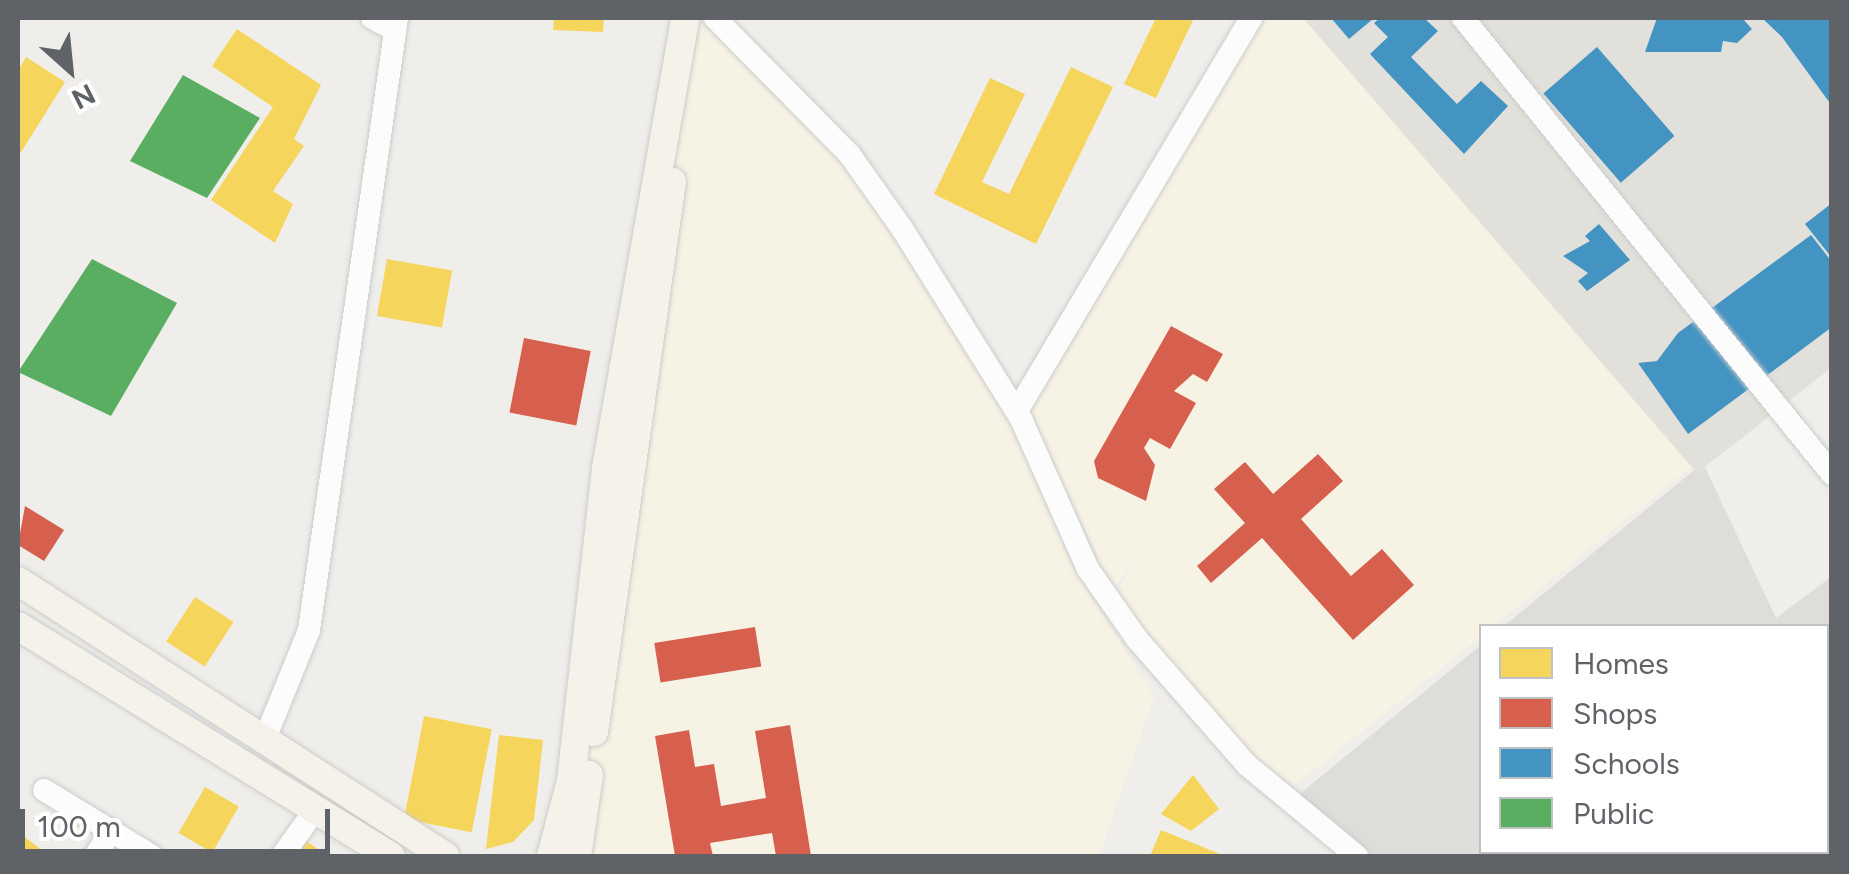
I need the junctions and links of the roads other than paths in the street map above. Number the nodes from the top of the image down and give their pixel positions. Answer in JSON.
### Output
{"nodes":[{"id":1,"x":372,"y":18,"type":"edge"},
{"id":2,"x":685,"y":18,"type":"edge"},
{"id":3,"x":702,"y":18,"type":"edge"},
{"id":4,"x":715,"y":18,"type":"edge"},
{"id":5,"x":1251,"y":18,"type":"edge"},
{"id":6,"x":1463,"y":18,"type":"edge"},
{"id":7,"x":396,"y":24,"type":"edge"},
{"id":8,"x":1016,"y":411,"type":"junction"},
{"id":9,"x":1832,"y":474,"type":"edge"},
{"id":10,"x":18,"y":581,"type":"edge"},
{"id":11,"x":18,"y":626,"type":"edge"},
{"id":12,"x":264,"y":741,"type":"junction"},
{"id":13,"x":44,"y":790,"type":"dead end"},
{"id":14,"x":314,"y":810,"type":"junction"},
{"id":15,"x":112,"y":830,"type":"junction"},
{"id":16,"x":95,"y":856,"type":"edge"},
{"id":17,"x":152,"y":856,"type":"edge"},
{"id":18,"x":282,"y":856,"type":"edge"},
{"id":19,"x":391,"y":856,"type":"edge"},
{"id":20,"x":445,"y":856,"type":"edge"},
{"id":21,"x":551,"y":856,"type":"edge"},
{"id":22,"x":577,"y":856,"type":"edge"},
{"id":23,"x":1357,"y":856,"type":"edge"}],
"edges":[{"from":1,"to":7,"type":"street"},
{"from":2,"to":21,"type":"main road"},
{"from":3,"to":22,"type":"main road"},
{"from":4,"to":8,"type":"street"},
{"from":5,"to":8,"type":"street"},
{"from":6,"to":9,"type":"street"},
{"from":7,"to":12,"type":"street"},
{"from":8,"to":23,"type":"street"},
{"from":10,"to":12,"type":"main road"},
{"from":11,"to":14,"type":"main road"},
{"from":12,"to":20,"type":"main road"},
{"from":13,"to":15,"type":"street"},
{"from":14,"to":18,"type":"street"},
{"from":14,"to":19,"type":"main road"},
{"from":15,"to":16,"type":"street"},
{"from":15,"to":17,"type":"street"}]}
